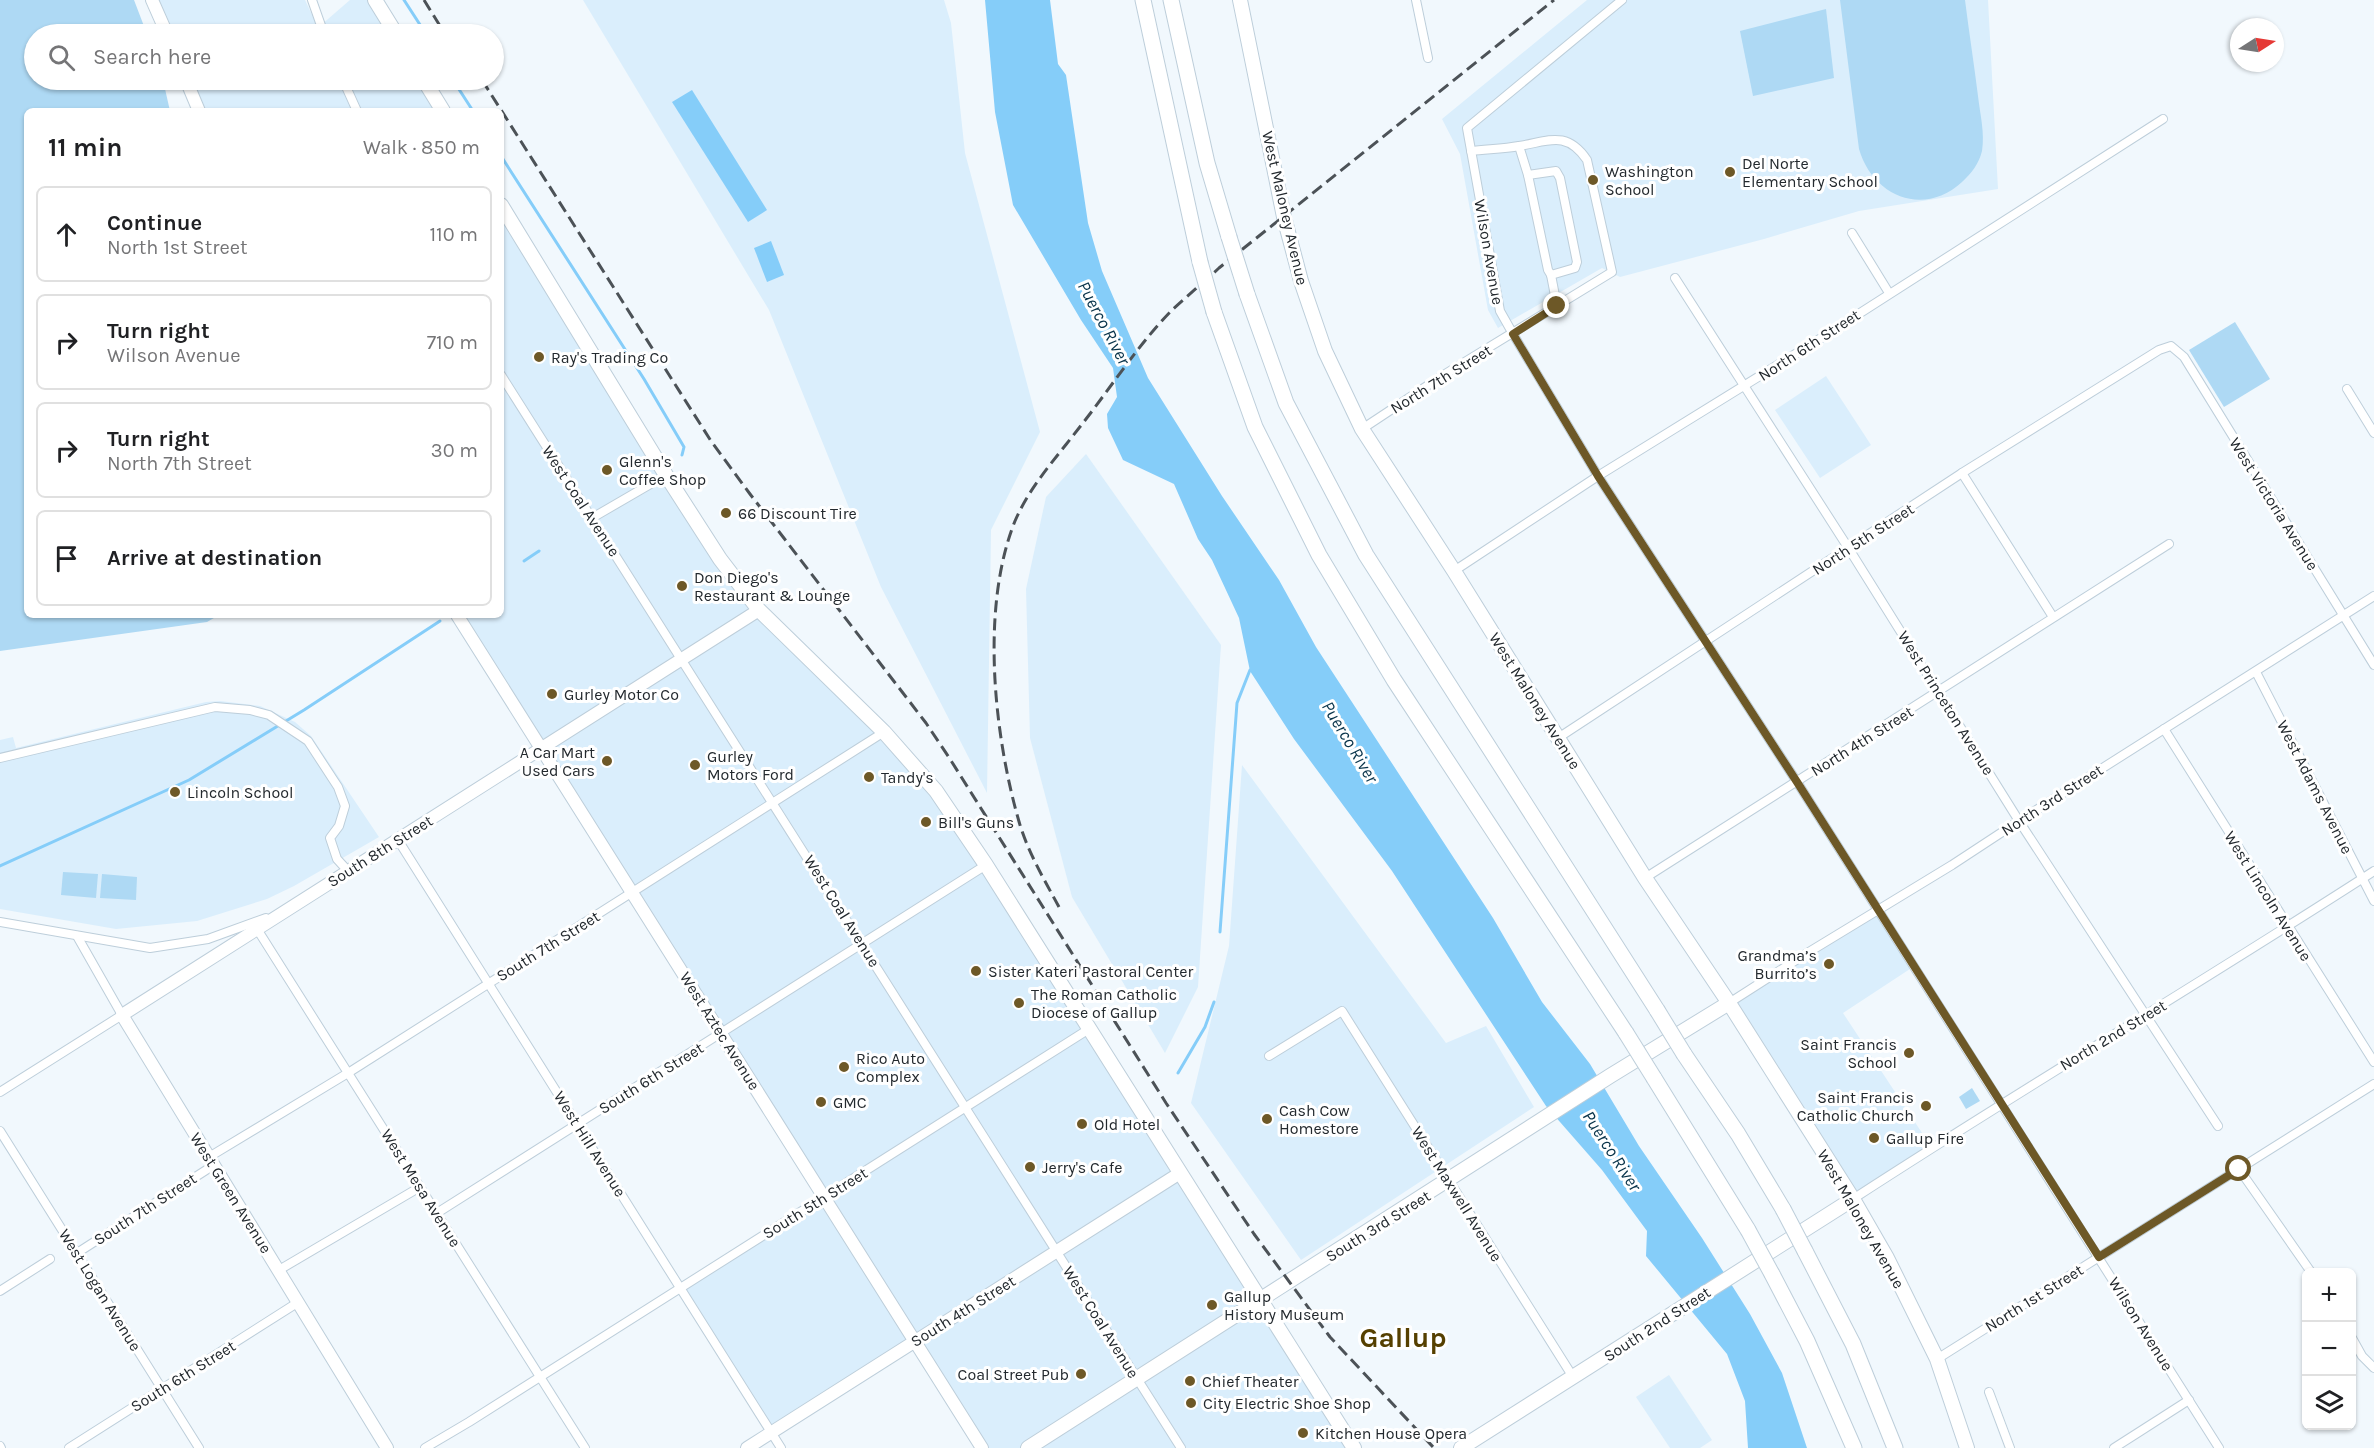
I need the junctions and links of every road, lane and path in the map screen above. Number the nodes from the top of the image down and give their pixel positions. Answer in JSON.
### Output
{"nodes":[{"id":1,"x":152,"y":0,"type":"edge"},
{"id":2,"x":307,"y":0,"type":"edge"},
{"id":3,"x":312,"y":0,"type":"edge"},
{"id":4,"x":375,"y":0,"type":"edge"},
{"id":5,"x":1142,"y":0,"type":"edge"},
{"id":6,"x":1171,"y":0,"type":"edge"},
{"id":7,"x":1240,"y":0,"type":"edge"},
{"id":8,"x":1416,"y":0,"type":"edge"},
{"id":9,"x":1622,"y":0,"type":"edge"},
{"id":10,"x":163,"y":24,"type":"edge"},
{"id":11,"x":319,"y":24,"type":"edge"},
{"id":12,"x":320,"y":24,"type":"edge"},
{"id":13,"x":390,"y":24,"type":"edge"},
{"id":14,"x":1428,"y":58,"type":"dead end"},
{"id":15,"x":190,"y":90,"type":"edge"},
{"id":16,"x":348,"y":90,"type":"edge"},
{"id":17,"x":430,"y":90,"type":"edge"},
{"id":18,"x":198,"y":108,"type":"edge"},
{"id":19,"x":356,"y":108,"type":"edge"},
{"id":20,"x":441,"y":108,"type":"edge"},
{"id":21,"x":2163,"y":119,"type":"dead end"},
{"id":22,"x":1519,"y":147,"type":"junction"},
{"id":23,"x":1471,"y":151,"type":"junction"},
{"id":24,"x":1528,"y":175,"type":"junction"},
{"id":25,"x":504,"y":210,"type":"edge"},
{"id":26,"x":1852,"y":233,"type":"dead end"},
{"id":27,"x":1551,"y":276,"type":"junction"},
{"id":28,"x":1675,"y":279,"type":"dead end"},
{"id":29,"x":1889,"y":293,"type":"junction"},
{"id":30,"x":1557,"y":306,"type":"junction"},
{"id":31,"x":1513,"y":334,"type":"junction"},
{"id":32,"x":2171,"y":346,"type":"joint"},
{"id":33,"x":504,"y":380,"type":"edge"},
{"id":34,"x":1746,"y":386,"type":"junction"},
{"id":35,"x":2347,"y":389,"type":"dead end"},
{"id":36,"x":1362,"y":429,"type":"junction"},
{"id":37,"x":2374,"y":433,"type":"edge"},
{"id":38,"x":1962,"y":473,"type":"junction"},
{"id":39,"x":666,"y":476,"type":"junction"},
{"id":40,"x":1598,"y":476,"type":"junction"},
{"id":41,"x":592,"y":518,"type":"junction"},
{"id":42,"x":2169,"y":544,"type":"dead end"},
{"id":43,"x":1849,"y":549,"type":"junction"},
{"id":44,"x":1454,"y":571,"type":"junction"},
{"id":45,"x":2374,"y":596,"type":"edge"},
{"id":46,"x":759,"y":610,"type":"junction"},
{"id":47,"x":2343,"y":616,"type":"junction"},
{"id":48,"x":2053,"y":617,"type":"junction"},
{"id":49,"x":459,"y":618,"type":"edge"},
{"id":50,"x":1706,"y":641,"type":"junction"},
{"id":51,"x":682,"y":660,"type":"junction"},
{"id":52,"x":2374,"y":665,"type":"edge"},
{"id":53,"x":2256,"y":672,"type":"junction"},
{"id":54,"x":1939,"y":692,"type":"junction"},
{"id":55,"x":2164,"y":729,"type":"junction"},
{"id":56,"x":884,"y":732,"type":"junction"},
{"id":57,"x":1558,"y":738,"type":"junction"},
{"id":58,"x":541,"y":749,"type":"junction"},
{"id":59,"x":0,"y":758,"type":"edge"},
{"id":60,"x":1797,"y":782,"type":"junction"},
{"id":61,"x":773,"y":803,"type":"junction"},
{"id":62,"x":2019,"y":821,"type":"junction"},
{"id":63,"x":398,"y":840,"type":"junction"},
{"id":64,"x":986,"y":865,"type":"junction"},
{"id":65,"x":348,"y":871,"type":"junction"},
{"id":66,"x":2374,"y":871,"type":"edge"},
{"id":67,"x":1645,"y":878,"type":"junction"},
{"id":68,"x":2362,"y":879,"type":"junction"},
{"id":69,"x":632,"y":892,"type":"junction"},
{"id":70,"x":2374,"y":901,"type":"edge"},
{"id":71,"x":284,"y":912,"type":"junction"},
{"id":72,"x":1878,"y":912,"type":"junction"},
{"id":73,"x":0,"y":922,"type":"edge"},
{"id":74,"x":2287,"y":927,"type":"junction"},
{"id":75,"x":257,"y":929,"type":"junction"},
{"id":76,"x":77,"y":936,"type":"junction"},
{"id":77,"x":862,"y":943,"type":"junction"},
{"id":78,"x":488,"y":983,"type":"junction"},
{"id":79,"x":1729,"y":1003,"type":"junction"},
{"id":80,"x":122,"y":1015,"type":"junction"},
{"id":81,"x":2147,"y":1015,"type":"junction"},
{"id":82,"x":1089,"y":1029,"type":"junction"},
{"id":83,"x":721,"y":1033,"type":"junction"},
{"id":84,"x":1269,"y":1056,"type":"dead end"},
{"id":85,"x":2374,"y":1062,"type":"edge"},
{"id":86,"x":348,"y":1072,"type":"junction"},
{"id":87,"x":2374,"y":1084,"type":"edge"},
{"id":88,"x":0,"y":1092,"type":"edge"},
{"id":89,"x":2001,"y":1104,"type":"junction"},
{"id":90,"x":966,"y":1106,"type":"junction"},
{"id":91,"x":577,"y":1124,"type":"junction"},
{"id":92,"x":2218,"y":1126,"type":"dead end"},
{"id":93,"x":0,"y":1131,"type":"edge"},
{"id":94,"x":212,"y":1161,"type":"junction"},
{"id":95,"x":2239,"y":1169,"type":"junction"},
{"id":96,"x":1180,"y":1173,"type":"junction"},
{"id":97,"x":1449,"y":1181,"type":"junction"},
{"id":98,"x":420,"y":1187,"type":"junction"},
{"id":99,"x":824,"y":1197,"type":"junction"},
{"id":100,"x":1853,"y":1199,"type":"junction"},
{"id":101,"x":437,"y":1214,"type":"junction"},
{"id":102,"x":1057,"y":1251,"type":"junction"},
{"id":103,"x":77,"y":1253,"type":"junction"},
{"id":104,"x":2099,"y":1257,"type":"junction"},
{"id":105,"x":50,"y":1259,"type":"dead end"},
{"id":106,"x":2308,"y":1268,"type":"edge"},
{"id":107,"x":279,"y":1270,"type":"junction"},
{"id":108,"x":680,"y":1288,"type":"junction"},
{"id":109,"x":0,"y":1291,"type":"edge"},
{"id":110,"x":1260,"y":1300,"type":"junction"},
{"id":111,"x":297,"y":1303,"type":"junction"},
{"id":112,"x":915,"y":1341,"type":"junction"},
{"id":113,"x":2356,"y":1345,"type":"edge"},
{"id":114,"x":1937,"y":1359,"type":"junction"},
{"id":115,"x":2374,"y":1368,"type":"edge"},
{"id":116,"x":540,"y":1377,"type":"junction"},
{"id":117,"x":1573,"y":1377,"type":"junction"},
{"id":118,"x":1136,"y":1378,"type":"junction"},
{"id":119,"x":162,"y":1389,"type":"junction"},
{"id":120,"x":1989,"y":1392,"type":"dead end"},
{"id":121,"x":2188,"y":1400,"type":"junction"},
{"id":122,"x":772,"y":1432,"type":"junction"},
{"id":123,"x":69,"y":1448,"type":"edge"},
{"id":124,"x":199,"y":1448,"type":"edge"},
{"id":125,"x":387,"y":1448,"type":"edge"},
{"id":126,"x":425,"y":1448,"type":"edge"},
{"id":127,"x":585,"y":1448,"type":"edge"},
{"id":128,"x":747,"y":1448,"type":"edge"},
{"id":129,"x":782,"y":1448,"type":"edge"},
{"id":130,"x":982,"y":1448,"type":"edge"},
{"id":131,"x":1028,"y":1448,"type":"edge"},
{"id":132,"x":1181,"y":1448,"type":"edge"},
{"id":133,"x":1354,"y":1448,"type":"edge"},
{"id":134,"x":1461,"y":1448,"type":"edge"},
{"id":135,"x":1854,"y":1448,"type":"edge"},
{"id":136,"x":1895,"y":1448,"type":"edge"},
{"id":137,"x":1967,"y":1448,"type":"edge"},
{"id":138,"x":2010,"y":1448,"type":"edge"},
{"id":139,"x":2114,"y":1448,"type":"edge"},
{"id":140,"x":2219,"y":1448,"type":"edge"}],
"edges":[{"from":1,"to":10,"type":"street"},
{"from":2,"to":11,"type":"street"},
{"from":3,"to":12,"type":"street"},
{"from":4,"to":13,"type":"main road"},
{"from":5,"to":135,"type":"highway","bridge":true},
{"from":6,"to":136,"type":"highway","bridge":true},
{"from":7,"to":36,"type":"main road","name":"West Maloney Avenue"},
{"from":8,"to":14,"type":"street"},
{"from":9,"to":23,"type":"street","name":"Wilson Avenue"},
{"from":15,"to":18,"type":"street"},
{"from":16,"to":19,"type":"street"},
{"from":17,"to":20,"type":"main road"},
{"from":21,"to":29,"type":"street","name":"North 6th Street"},
{"from":22,"to":23,"type":"street"},
{"from":22,"to":24,"type":"street"},
{"from":22,"to":30,"type":"street","name":"North 7th Street"},
{"from":23,"to":31,"type":"street","name":"Wilson Avenue"},
{"from":24,"to":27,"type":"street"},
{"from":24,"to":27,"type":"street"},
{"from":25,"to":39,"type":"main road"},
{"from":26,"to":29,"type":"street"},
{"from":27,"to":30,"type":"street"},
{"from":28,"to":34,"type":"street","name":"West Princeton Avenue"},
{"from":29,"to":34,"type":"street","name":"North 6th Street"},
{"from":30,"to":31,"type":"street","name":"North 7th Street"},
{"from":31,"to":36,"type":"street","name":"North 7th Street"},
{"from":31,"to":40,"type":"street","name":"Wilson Avenue"},
{"from":32,"to":38,"type":"street","name":"North 5th Street"},
{"from":32,"to":47,"type":"street","name":"West Victoria Avenue"},
{"from":33,"to":41,"type":"street","name":"West Coal Avenue"},
{"from":34,"to":40,"type":"street","name":"North 6th Street"},
{"from":34,"to":43,"type":"street","name":"West Princeton Avenue"},
{"from":35,"to":37,"type":"street"},
{"from":36,"to":44,"type":"main road","name":"West Maloney Avenue"},
{"from":38,"to":43,"type":"street","name":"North 5th Street"},
{"from":38,"to":48,"type":"street"},
{"from":39,"to":41,"type":"street"},
{"from":39,"to":46,"type":"main road"},
{"from":40,"to":44,"type":"street","name":"North 6th Street"},
{"from":40,"to":50,"type":"street","name":"Wilson Avenue"},
{"from":41,"to":51,"type":"street","name":"West Coal Avenue"},
{"from":42,"to":48,"type":"street","name":"North 4th Street"},
{"from":43,"to":50,"type":"street","name":"North 5th Street"},
{"from":43,"to":54,"type":"street","name":"West Princeton Avenue"},
{"from":44,"to":57,"type":"main road","name":"West Maloney Avenue"},
{"from":45,"to":47,"type":"street","name":"North 3rd Street"},
{"from":46,"to":51,"type":"street","name":"South 8th Street"},
{"from":46,"to":56,"type":"main road"},
{"from":47,"to":52,"type":"street","name":"West Victoria Avenue"},
{"from":47,"to":53,"type":"street","name":"North 3rd Street"},
{"from":48,"to":54,"type":"street","name":"North 4th Street"},
{"from":49,"to":58,"type":"street","name":"West Aztec Avenue"},
{"from":50,"to":57,"type":"street","name":"North 5th Street"},
{"from":50,"to":60,"type":"street","name":"Wilson Avenue"},
{"from":51,"to":58,"type":"street","name":"South 8th Street"},
{"from":51,"to":61,"type":"street","name":"West Coal Avenue"},
{"from":53,"to":55,"type":"street","name":"North 3rd Street"},
{"from":53,"to":68,"type":"street","name":"West Adams Avenue"},
{"from":54,"to":60,"type":"street","name":"North 4th Street"},
{"from":54,"to":62,"type":"street","name":"West Princeton Avenue"},
{"from":55,"to":62,"type":"street","name":"North 3rd Street"},
{"from":55,"to":74,"type":"street","name":"West Lincoln Avenue"},
{"from":56,"to":61,"type":"street","name":"South 7th Street"},
{"from":56,"to":64,"type":"main road"},
{"from":57,"to":67,"type":"main road","name":"West Maloney Avenue"},
{"from":58,"to":63,"type":"street","name":"South 8th Street"},
{"from":58,"to":69,"type":"street","name":"West Aztec Avenue"},
{"from":59,"to":65,"type":"street"},
{"from":60,"to":67,"type":"street","name":"North 4th Street"},
{"from":60,"to":72,"type":"street","name":"Wilson Avenue"},
{"from":61,"to":69,"type":"street","name":"South 7th Street"},
{"from":61,"to":77,"type":"street","name":"West Coal Avenue"},
{"from":62,"to":72,"type":"street","name":"North 3rd Street"},
{"from":62,"to":81,"type":"street","name":"West Princeton Avenue"},
{"from":63,"to":65,"type":"street","name":"South 8th Street"},
{"from":63,"to":78,"type":"street","name":"West Hill Avenue"},
{"from":64,"to":77,"type":"street","name":"South 6th Street"},
{"from":64,"to":82,"type":"main road"},
{"from":65,"to":71,"type":"street","name":"South 8th Street"},
{"from":66,"to":68,"type":"street","name":"North 2nd Street"},
{"from":67,"to":79,"type":"main road","name":"West Maloney Avenue"},
{"from":68,"to":70,"type":"street","name":"West Adams Avenue"},
{"from":68,"to":74,"type":"street","name":"North 2nd Street"},
{"from":69,"to":78,"type":"street","name":"South 7th Street"},
{"from":69,"to":83,"type":"street","name":"West Aztec Avenue"},
{"from":71,"to":75,"type":"street","name":"South 8th Street"},
{"from":71,"to":76,"type":"street"},
{"from":72,"to":79,"type":"street","name":"North 3rd Street"},
{"from":72,"to":89,"type":"street","name":"Wilson Avenue"},
{"from":73,"to":76,"type":"street"},
{"from":74,"to":81,"type":"street","name":"North 2nd Street"},
{"from":74,"to":85,"type":"street","name":"West Lincoln Avenue"},
{"from":75,"to":80,"type":"street","name":"South 8th Street"},
{"from":75,"to":86,"type":"street","name":"West Mesa Avenue"},
{"from":76,"to":80,"type":"street","name":"West Green Avenue"},
{"from":77,"to":83,"type":"street","name":"South 6th Street"},
{"from":77,"to":90,"type":"street","name":"West Coal Avenue"},
{"from":78,"to":86,"type":"street","name":"South 7th Street"},
{"from":78,"to":91,"type":"street","name":"West Hill Avenue"},
{"from":79,"to":97,"type":"main road","name":"South 3rd Street"},
{"from":79,"to":100,"type":"main road","name":"West Maloney Avenue"},
{"from":80,"to":88,"type":"street","name":"South 8th Street"},
{"from":80,"to":94,"type":"street","name":"West Green Avenue"},
{"from":81,"to":89,"type":"street","name":"North 2nd Street"},
{"from":81,"to":92,"type":"street","name":"West Princeton Avenue"},
{"from":82,"to":90,"type":"street","name":"South 5th Street"},
{"from":82,"to":96,"type":"main road"},
{"from":83,"to":91,"type":"street","name":"South 6th Street"},
{"from":83,"to":99,"type":"street","name":"West Aztec Avenue"},
{"from":84,"to":97,"type":"street","name":"West Maxwell Avenue"},
{"from":86,"to":94,"type":"street","name":"South 7th Street"},
{"from":86,"to":98,"type":"street","name":"West Mesa Avenue"},
{"from":87,"to":95,"type":"street","name":"North 1st Street"},
{"from":89,"to":100,"type":"street","name":"North 2nd Street"},
{"from":89,"to":104,"type":"street","name":"Wilson Avenue"},
{"from":90,"to":99,"type":"street","name":"South 5th Street"},
{"from":90,"to":102,"type":"street","name":"West Coal Avenue"},
{"from":91,"to":101,"type":"street","name":"South 6th Street"},
{"from":91,"to":108,"type":"street","name":"West Hill Avenue"},
{"from":93,"to":103,"type":"street","name":"West Logan Avenue"},
{"from":94,"to":103,"type":"street","name":"South 7th Street"},
{"from":94,"to":107,"type":"street","name":"West Green Avenue"},
{"from":95,"to":104,"type":"street","name":"North 1st Street"},
{"from":95,"to":106,"type":"street"},
{"from":96,"to":102,"type":"street","name":"South 4th Street"},
{"from":96,"to":110,"type":"main road"},
{"from":97,"to":110,"type":"main road","name":"South 3rd Street"},
{"from":97,"to":117,"type":"street","name":"West Maxwell Avenue"},
{"from":98,"to":101,"type":"street","name":"West Mesa Avenue"},
{"from":98,"to":107,"type":"street"},
{"from":99,"to":108,"type":"street","name":"South 5th Street"},
{"from":99,"to":112,"type":"street","name":"West Aztec Avenue"},
{"from":100,"to":114,"type":"main road","name":"West Maloney Avenue"},
{"from":100,"to":117,"type":"main road","name":"South 2nd Street"},
{"from":101,"to":116,"type":"street","name":"West Mesa Avenue"},
{"from":102,"to":112,"type":"street","name":"South 4th Street"},
{"from":102,"to":118,"type":"street","name":"West Coal Avenue"},
{"from":103,"to":119,"type":"street","name":"West Logan Avenue"},
{"from":104,"to":114,"type":"street","name":"North 1st Street"},
{"from":104,"to":121,"type":"street","name":"Wilson Avenue"},
{"from":105,"to":109,"type":"street"},
{"from":107,"to":111,"type":"street","name":"West Green Avenue"},
{"from":108,"to":116,"type":"street","name":"South 5th Street"},
{"from":108,"to":122,"type":"street","name":"West Hill Avenue"},
{"from":110,"to":118,"type":"main road","name":"South 3rd Street"},
{"from":110,"to":133,"type":"main road"},
{"from":111,"to":119,"type":"street","name":"South 6th Street"},
{"from":111,"to":125,"type":"street","name":"West Green Avenue"},
{"from":112,"to":122,"type":"street","name":"South 4th Street"},
{"from":112,"to":130,"type":"street","name":"West Aztec Avenue"},
{"from":113,"to":115,"type":"street"},
{"from":114,"to":137,"type":"main road","name":"West Maloney Avenue"},
{"from":116,"to":126,"type":"street"},
{"from":116,"to":127,"type":"street","name":"West Mesa Avenue"},
{"from":117,"to":134,"type":"main road","name":"South 2nd Street"},
{"from":118,"to":131,"type":"main road","name":"South 3rd Street"},
{"from":118,"to":132,"type":"street","name":"West Coal Avenue"},
{"from":119,"to":123,"type":"street","name":"South 6th Street"},
{"from":119,"to":124,"type":"street","name":"West Logan Avenue"},
{"from":120,"to":138,"type":"street"},
{"from":121,"to":139,"type":"street"},
{"from":121,"to":140,"type":"street","name":"Wilson Avenue"},
{"from":122,"to":128,"type":"street","name":"South 4th Street"},
{"from":122,"to":129,"type":"street","name":"West Hill Avenue"}]}
